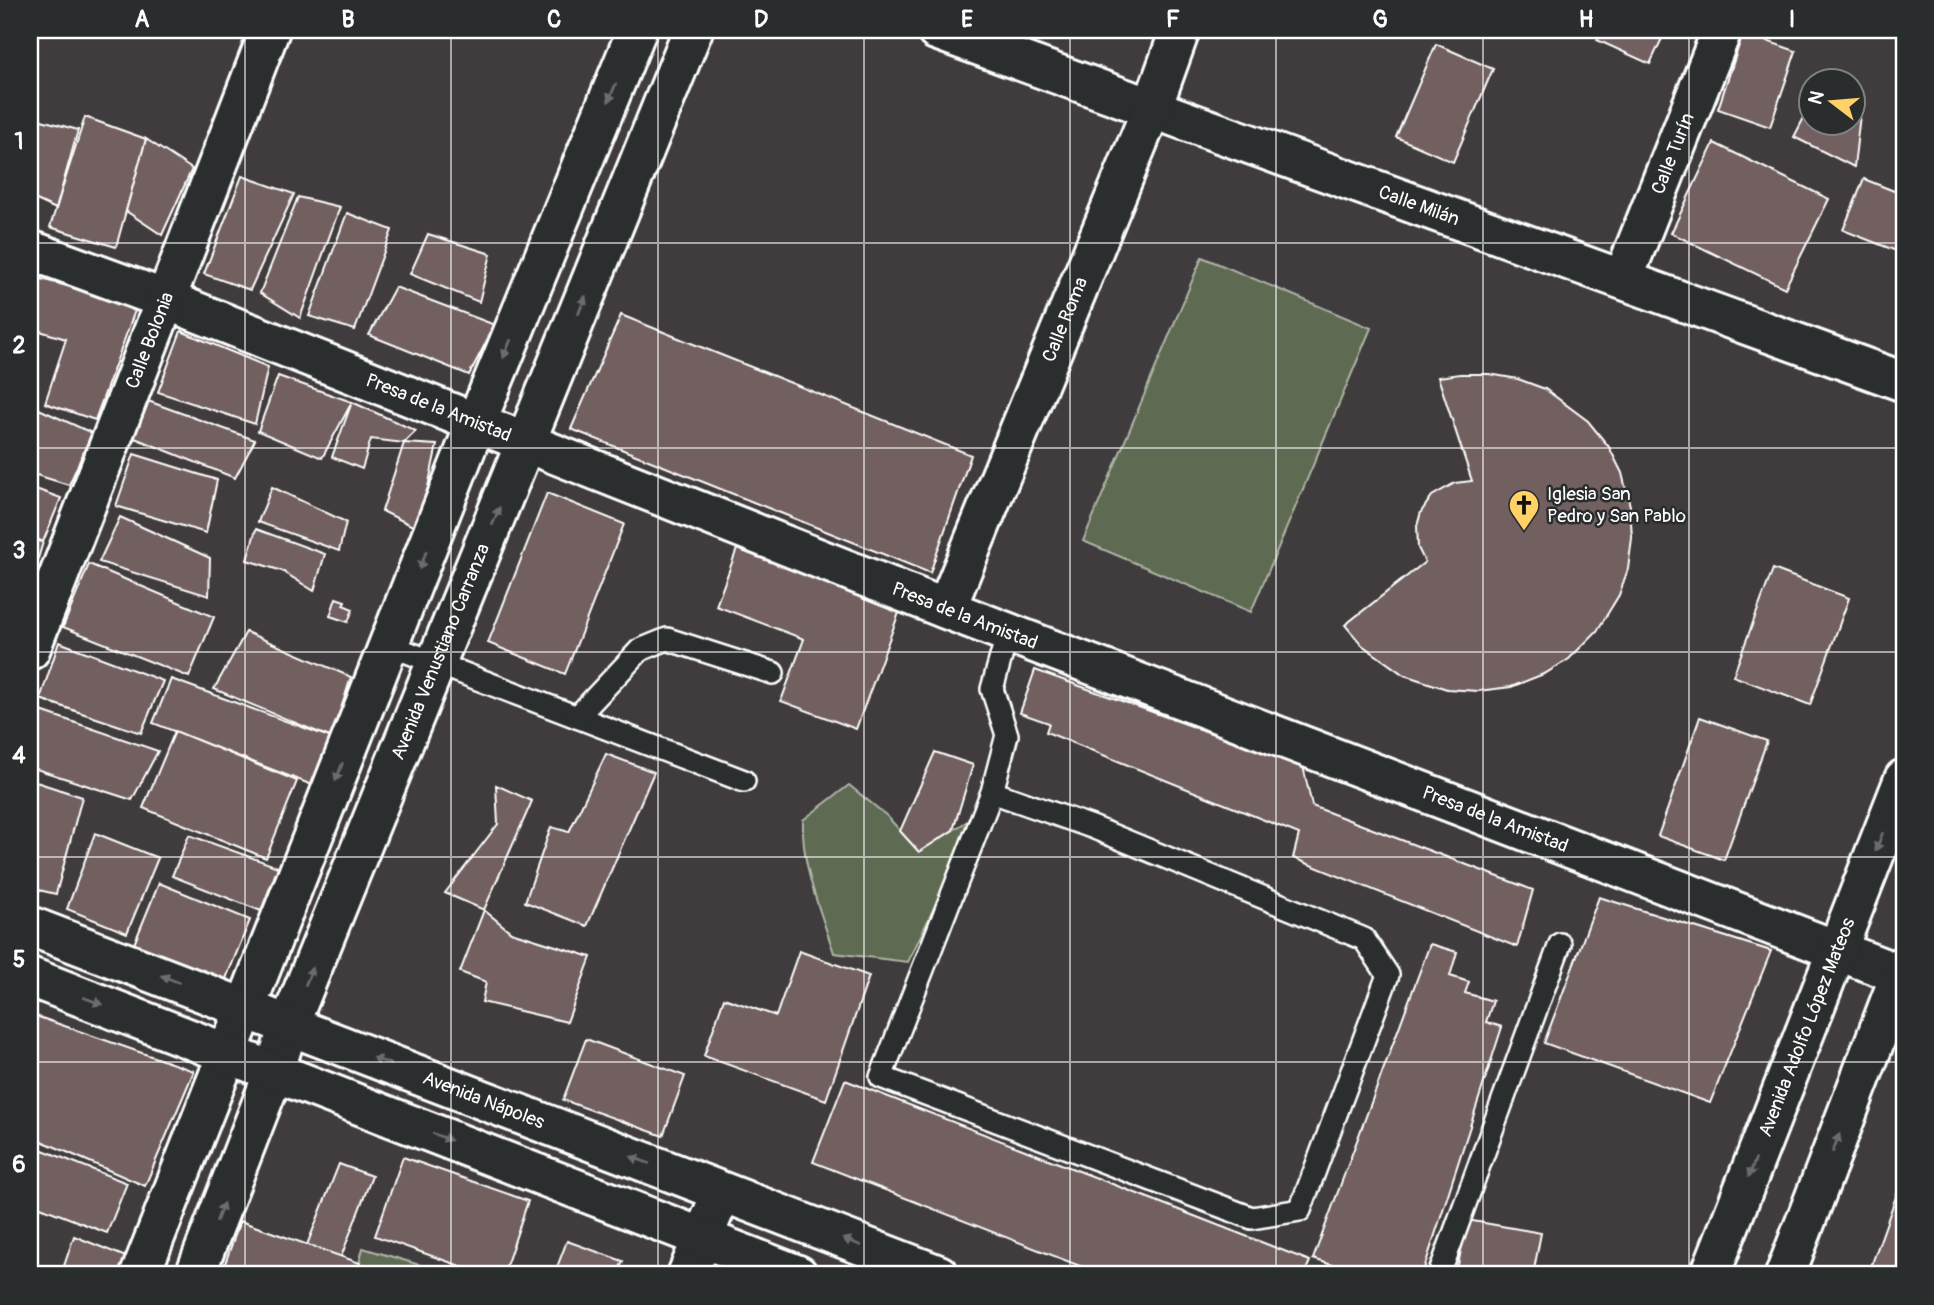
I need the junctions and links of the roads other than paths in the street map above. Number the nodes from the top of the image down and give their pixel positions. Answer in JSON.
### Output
{"nodes":[{"id":1,"x":270,"y":30,"type":"edge"},
{"id":2,"x":637,"y":30,"type":"edge"},
{"id":3,"x":693,"y":30,"type":"edge"},
{"id":4,"x":936,"y":30,"type":"edge"},
{"id":5,"x":1180,"y":30,"type":"edge"},
{"id":6,"x":1722,"y":30,"type":"edge"},
{"id":7,"x":1152,"y":108,"type":"junction"},
{"id":8,"x":30,"y":250,"type":"edge"},
{"id":9,"x":1623,"y":279,"type":"junction"},
{"id":10,"x":164,"y":299,"type":"junction"},
{"id":11,"x":1904,"y":382,"type":"edge"},
{"id":12,"x":477,"y":423,"type":"junction"},
{"id":13,"x":526,"y":445,"type":"junction"},
{"id":14,"x":946,"y":609,"type":"junction"},
{"id":15,"x":1008,"y":632,"type":"junction"},
{"id":16,"x":389,"y":645,"type":"junction"},
{"id":17,"x":30,"y":650,"type":"edge"},
{"id":18,"x":436,"y":664,"type":"junction"},
{"id":19,"x":773,"y":673,"type":"dead end"},
{"id":20,"x":577,"y":717,"type":"junction"},
{"id":21,"x":1904,"y":779,"type":"edge"},
{"id":22,"x":744,"y":781,"type":"dead end"},
{"id":23,"x":992,"y":792,"type":"junction"},
{"id":24,"x":30,"y":926,"type":"edge"},
{"id":25,"x":1560,"y":944,"type":"dead end"},
{"id":26,"x":1836,"y":950,"type":"junction"},
{"id":27,"x":1903,"y":972,"type":"edge"},
{"id":28,"x":30,"y":977,"type":"edge"},
{"id":29,"x":247,"y":1009,"type":"junction"},
{"id":30,"x":289,"y":1025,"type":"junction"},
{"id":31,"x":227,"y":1054,"type":"junction"},
{"id":32,"x":274,"y":1072,"type":"junction"},
{"id":33,"x":722,"y":1192,"type":"junction"},
{"id":34,"x":702,"y":1238,"type":"junction"},
{"id":35,"x":140,"y":1275,"type":"edge"},
{"id":36,"x":195,"y":1275,"type":"edge"},
{"id":37,"x":687,"y":1275,"type":"edge"},
{"id":38,"x":798,"y":1275,"type":"edge"},
{"id":39,"x":939,"y":1275,"type":"edge"},
{"id":40,"x":1439,"y":1275,"type":"edge"},
{"id":41,"x":1710,"y":1275,"type":"edge"},
{"id":42,"x":1785,"y":1275,"type":"edge"}],
"edges":[{"from":1,"to":10,"type":"street","name":"Calle Bolonia"},
{"from":2,"to":12,"type":"street","one_way":true},
{"from":13,"to":3,"type":"street","name":"Avenida Venustiano Carranza","one_way":true},
{"from":4,"to":7,"type":"street","name":"Calle Milán"},
{"from":5,"to":7,"type":"street","name":"Calle Roma"},
{"from":6,"to":9,"type":"street","name":"Calle Turín"},
{"from":7,"to":9,"type":"street","name":"Calle Milán"},
{"from":7,"to":14,"type":"street","name":"Calle Roma"},
{"from":8,"to":10,"type":"street","name":"Presa de la Amistad"},
{"from":9,"to":11,"type":"street","name":"Calle Milán"},
{"from":10,"to":12,"type":"street","name":"Presa de la Amistad"},
{"from":10,"to":17,"type":"street","name":"Calle Bolonia"},
{"from":12,"to":13,"type":"street","name":"Presa de la Amistad"},
{"from":12,"to":16,"type":"street","one_way":true},
{"from":13,"to":14,"type":"street","name":"Presa de la Amistad"},
{"from":18,"to":13,"type":"street","name":"Avenida Venustiano Carranza","one_way":true},
{"from":14,"to":15,"type":"street","name":"Presa de la Amistad"},
{"from":15,"to":23,"type":"lane"},
{"from":15,"to":26,"type":"street","name":"Presa de la Amistad"},
{"from":16,"to":18,"type":"lane"},
{"from":16,"to":29,"type":"street","one_way":true},
{"from":18,"to":20,"type":"lane"},
{"from":30,"to":18,"type":"street","name":"Avenida Venustiano Carranza","one_way":true},
{"from":19,"to":20,"type":"lane"},
{"from":20,"to":22,"type":"lane"},
{"from":21,"to":26,"type":"street","name":"Avenida Adolfo López Mateos","one_way":true},
{"from":23,"to":23,"type":"lane"},
{"from":29,"to":24,"type":"street","name":"Avenida Nápoles","one_way":true},
{"from":25,"to":40,"type":"lane"},
{"from":26,"to":27,"type":"street","name":"Presa de la Amistad"},
{"from":26,"to":41,"type":"street","name":"Avenida Adolfo López Mateos","one_way":true},
{"from":42,"to":27,"type":"street","one_way":true},
{"from":28,"to":31,"type":"street","one_way":true},
{"from":29,"to":30,"type":"street","name":"Avenida Nápoles"},
{"from":29,"to":31,"type":"street"},
{"from":30,"to":32,"type":"street","name":"Avenida Venustiano Carranza"},
{"from":33,"to":30,"type":"street","name":"Avenida Nápoles","one_way":true},
{"from":31,"to":32,"type":"street"},
{"from":31,"to":35,"type":"street"},
{"from":32,"to":34,"type":"street","one_way":true},
{"from":36,"to":32,"type":"street","name":"Avenida Venustiano Carranza","one_way":true},
{"from":33,"to":34,"type":"street"},
{"from":39,"to":33,"type":"street","name":"Avenida Nápoles","one_way":true},
{"from":34,"to":37,"type":"street"},
{"from":34,"to":38,"type":"street"}]}
